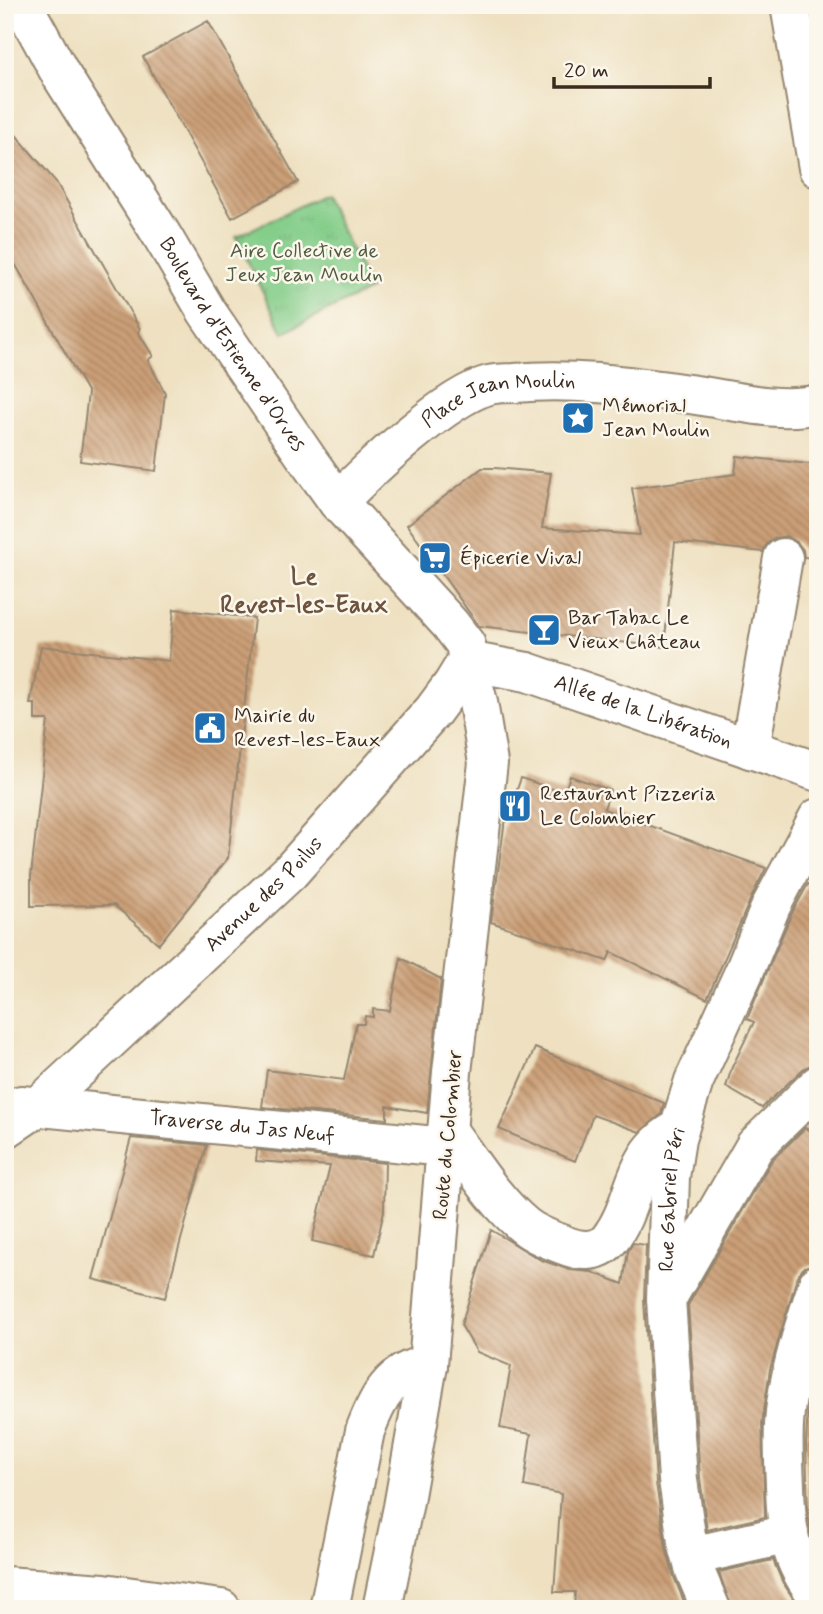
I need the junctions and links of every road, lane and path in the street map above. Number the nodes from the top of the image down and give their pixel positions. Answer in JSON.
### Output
{"nodes":[{"id":1,"x":23,"y":5,"type":"edge"},
{"id":2,"x":790,"y":5,"type":"edge"},
{"id":3,"x":818,"y":168,"type":"edge"},
{"id":4,"x":818,"y":404,"type":"edge"},
{"id":5,"x":338,"y":502,"type":"junction"},
{"id":6,"x":783,"y":558,"type":"dead end"},
{"id":7,"x":467,"y":661,"type":"junction"},
{"id":8,"x":750,"y":749,"type":"junction"},
{"id":9,"x":818,"y":772,"type":"edge"},
{"id":10,"x":818,"y":818,"type":"edge"},
{"id":11,"x":818,"y":1085,"type":"edge"},
{"id":12,"x":22,"y":1105,"type":"edge"},
{"id":13,"x":5,"y":1129,"type":"edge"},
{"id":14,"x":679,"y":1129,"type":"junction"},
{"id":15,"x":446,"y":1139,"type":"junction"},
{"id":16,"x":818,"y":1284,"type":"edge"},
{"id":17,"x":666,"y":1299,"type":"junction"},
{"id":18,"x":428,"y":1365,"type":"junction"},
{"id":19,"x":806,"y":1370,"type":"edge"},
{"id":20,"x":789,"y":1534,"type":"junction"},
{"id":21,"x":692,"y":1556,"type":"junction"},
{"id":22,"x":5,"y":1586,"type":"edge"},
{"id":23,"x":818,"y":1596,"type":"edge"},
{"id":24,"x":220,"y":1609,"type":"edge"},
{"id":25,"x":329,"y":1609,"type":"edge"},
{"id":26,"x":382,"y":1609,"type":"edge"},
{"id":27,"x":711,"y":1609,"type":"edge"}],
"edges":[{"from":1,"to":5,"type":"street","name":"Boulevard d'Estienne d'Orves"},
{"from":2,"to":3,"type":"street"},
{"from":4,"to":5,"type":"street","name":"Place Jean Moulin"},
{"from":5,"to":7,"type":"street","name":"Boulevard d'Estienne d'Orves"},
{"from":6,"to":8,"type":"street"},
{"from":7,"to":8,"type":"street","name":"Allée de la Libération"},
{"from":7,"to":12,"type":"street","name":"Avenue des Poilus"},
{"from":7,"to":15,"type":"street","name":"Route du Colombier"},
{"from":8,"to":9,"type":"street","name":"Allée de la Libération"},
{"from":10,"to":14,"type":"street","name":"Rue Gabriel Péri"},
{"from":11,"to":17,"type":"street"},
{"from":12,"to":13,"type":"street","name":"Avenue des Poilus"},
{"from":12,"to":15,"type":"street","name":"Traverse du Jas Neuf"},
{"from":14,"to":15,"type":"street"},
{"from":14,"to":17,"type":"street","name":"Rue Gabriel Péri"},
{"from":15,"to":18,"type":"street","name":"Route du Colombier"},
{"from":16,"to":19,"type":"street"},
{"from":17,"to":21,"type":"street","name":"Rue Gabriel Péri"},
{"from":18,"to":25,"type":"street"},
{"from":18,"to":26,"type":"street","name":"Route du Colombier"},
{"from":19,"to":20,"type":"street"},
{"from":20,"to":21,"type":"street"},
{"from":20,"to":23,"type":"street"},
{"from":21,"to":27,"type":"street","name":"Rue Gabriel Péri"},
{"from":22,"to":24,"type":"street"}]}
